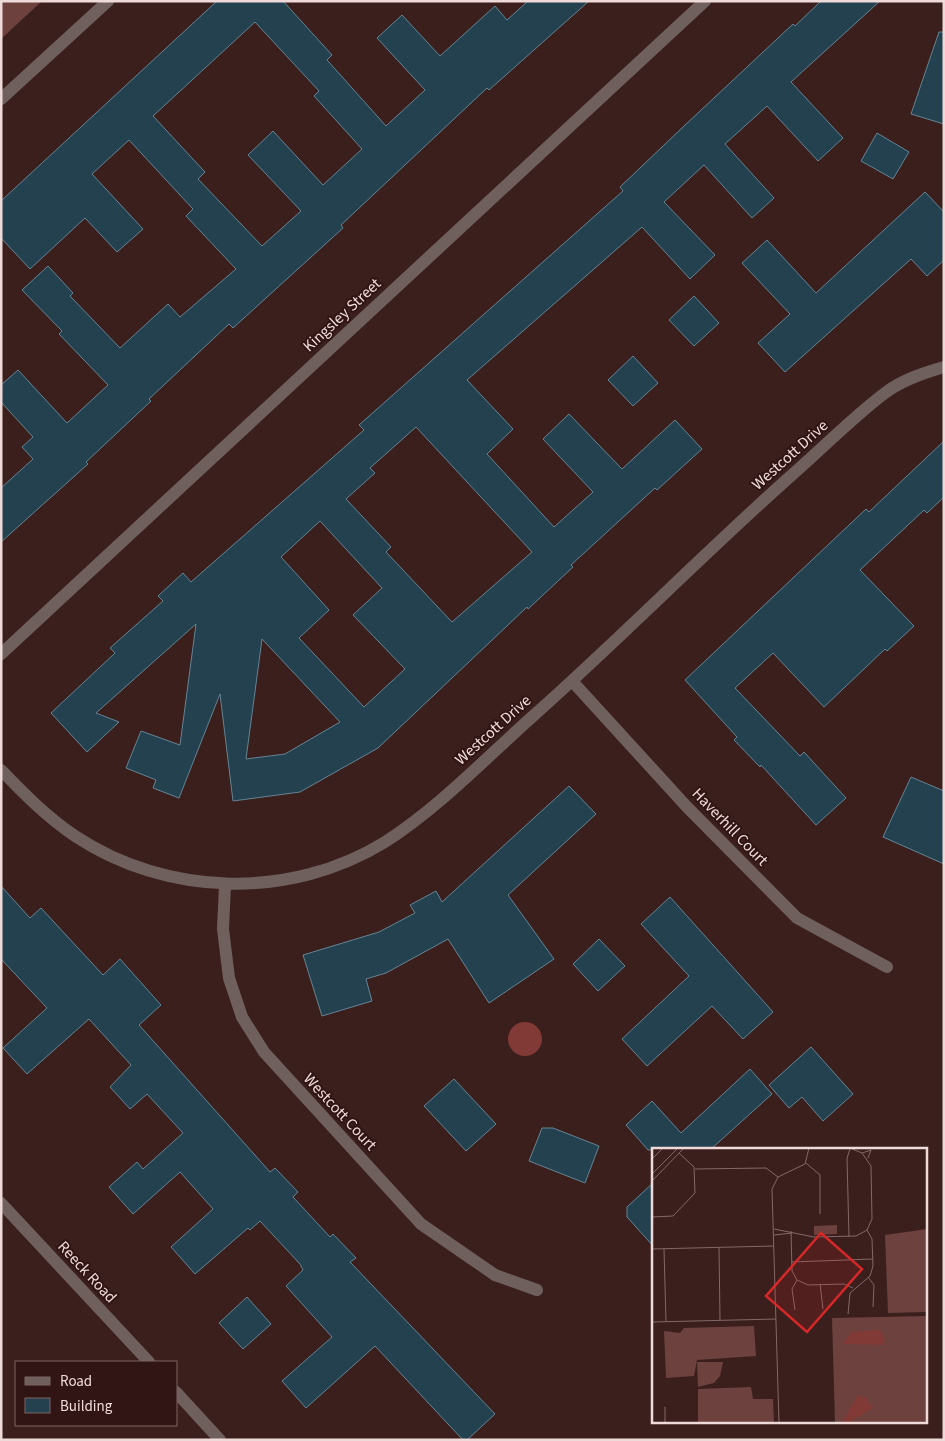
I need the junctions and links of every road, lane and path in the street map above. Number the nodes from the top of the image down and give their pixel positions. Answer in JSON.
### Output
{"nodes":[{"id":1,"x":108,"y":1,"type":"edge"},
{"id":2,"x":705,"y":1,"type":"edge"},
{"id":3,"x":1,"y":99,"type":"edge"},
{"id":4,"x":944,"y":367,"type":"edge"},
{"id":5,"x":1,"y":654,"type":"edge"},
{"id":6,"x":572,"y":682,"type":"junction"},
{"id":7,"x":1,"y":770,"type":"edge"},
{"id":8,"x":225,"y":884,"type":"junction"},
{"id":9,"x":887,"y":967,"type":"dead end"},
{"id":10,"x":1,"y":1203,"type":"edge"},
{"id":11,"x":537,"y":1290,"type":"dead end"},
{"id":12,"x":148,"y":1361,"type":"edge"},
{"id":13,"x":178,"y":1394,"type":"edge"},
{"id":14,"x":220,"y":1440,"type":"edge"}],
"edges":[{"from":1,"to":3,"type":"street"},
{"from":2,"to":5,"type":"street","name":"Kingsley Street"},
{"from":4,"to":6,"type":"street","name":"Westcott Drive"},
{"from":6,"to":8,"type":"street","name":"Westcott Drive"},
{"from":6,"to":9,"type":"street","name":"Haverhill Court"},
{"from":7,"to":8,"type":"street","name":"Westcott Drive"},
{"from":8,"to":11,"type":"street","name":"Westcott Court"},
{"from":10,"to":12,"type":"street","name":"Reeck Road"},
{"from":13,"to":14,"type":"street"}]}
